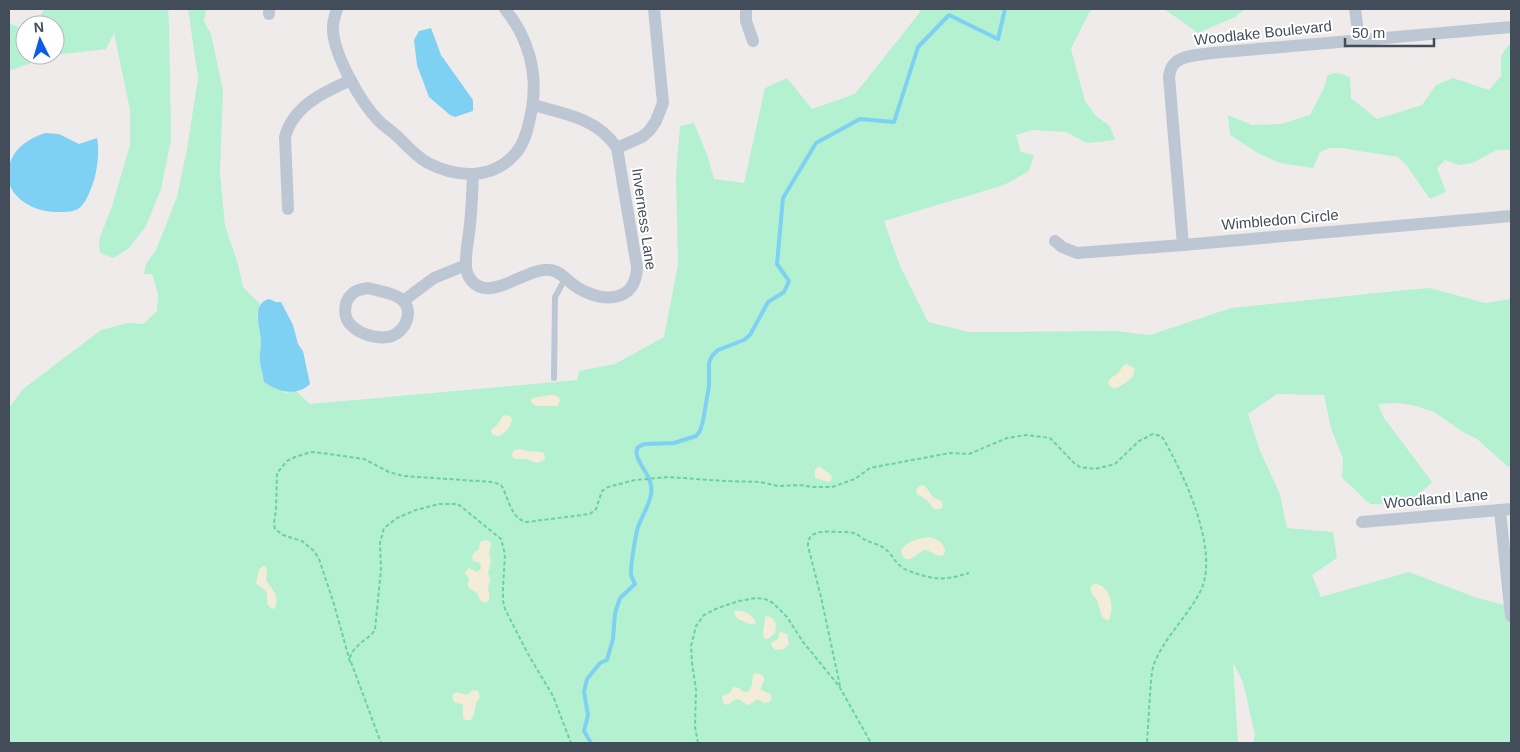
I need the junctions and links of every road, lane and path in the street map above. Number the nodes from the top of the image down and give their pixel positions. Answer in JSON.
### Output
{"nodes":[{"id":1,"x":337,"y":9,"type":"edge"},
{"id":2,"x":505,"y":9,"type":"edge"},
{"id":3,"x":654,"y":9,"type":"edge"},
{"id":4,"x":746,"y":9,"type":"edge"},
{"id":5,"x":1356,"y":9,"type":"edge"},
{"id":6,"x":1511,"y":27,"type":"edge"},
{"id":7,"x":1359,"y":40,"type":"junction"},
{"id":8,"x":753,"y":41,"type":"dead end"},
{"id":9,"x":351,"y":80,"type":"junction"},
{"id":10,"x":533,"y":105,"type":"junction"},
{"id":11,"x":617,"y":148,"type":"junction"},
{"id":12,"x":473,"y":175,"type":"junction"},
{"id":13,"x":288,"y":209,"type":"dead end"},
{"id":14,"x":1511,"y":216,"type":"edge"},
{"id":15,"x":1055,"y":241,"type":"dead end"},
{"id":16,"x":1183,"y":245,"type":"junction"},
{"id":17,"x":466,"y":265,"type":"junction"},
{"id":18,"x":566,"y":279,"type":"junction"},
{"id":19,"x":403,"y":301,"type":"junction"},
{"id":20,"x":554,"y":378,"type":"dead end"},
{"id":21,"x":1506,"y":510,"type":"edge"},
{"id":22,"x":1362,"y":522,"type":"dead end"},
{"id":23,"x":969,"y":572,"type":"dead end"},
{"id":24,"x":1511,"y":616,"type":"edge"},
{"id":25,"x":350,"y":662,"type":"junction"},
{"id":26,"x":840,"y":688,"type":"junction"},
{"id":27,"x":381,"y":743,"type":"edge"},
{"id":28,"x":571,"y":743,"type":"edge"},
{"id":29,"x":698,"y":743,"type":"edge"},
{"id":30,"x":871,"y":743,"type":"edge"},
{"id":31,"x":1147,"y":743,"type":"edge"}],
"edges":[{"from":1,"to":9,"type":"street"},
{"from":2,"to":10,"type":"street"},
{"from":3,"to":11,"type":"street"},
{"from":4,"to":8,"type":"street"},
{"from":5,"to":7,"type":"street"},
{"from":6,"to":7,"type":"street","name":"Woodlake Boulevard"},
{"from":7,"to":16,"type":"street","name":"Woodlake Boulevard"},
{"from":9,"to":12,"type":"street"},
{"from":9,"to":13,"type":"street"},
{"from":10,"to":11,"type":"street"},
{"from":10,"to":12,"type":"street"},
{"from":11,"to":18,"type":"street","name":"Inverness Lane"},
{"from":12,"to":17,"type":"street"},
{"from":14,"to":16,"type":"street","name":"Wimbledon Circle"},
{"from":15,"to":16,"type":"street","name":"Wimbledon Circle"},
{"from":17,"to":18,"type":"street","name":"Inverness Lane"},
{"from":17,"to":19,"type":"street"},
{"from":18,"to":20,"type":"lane"},
{"from":19,"to":19,"type":"street"},
{"from":21,"to":22,"type":"street","name":"Woodland Lane"},
{"from":21,"to":24,"type":"street"},
{"from":23,"to":26,"type":"path"},
{"from":25,"to":27,"type":"path"},
{"from":25,"to":28,"type":"path"},
{"from":25,"to":31,"type":"path"},
{"from":26,"to":29,"type":"path"},
{"from":26,"to":30,"type":"path"}]}
